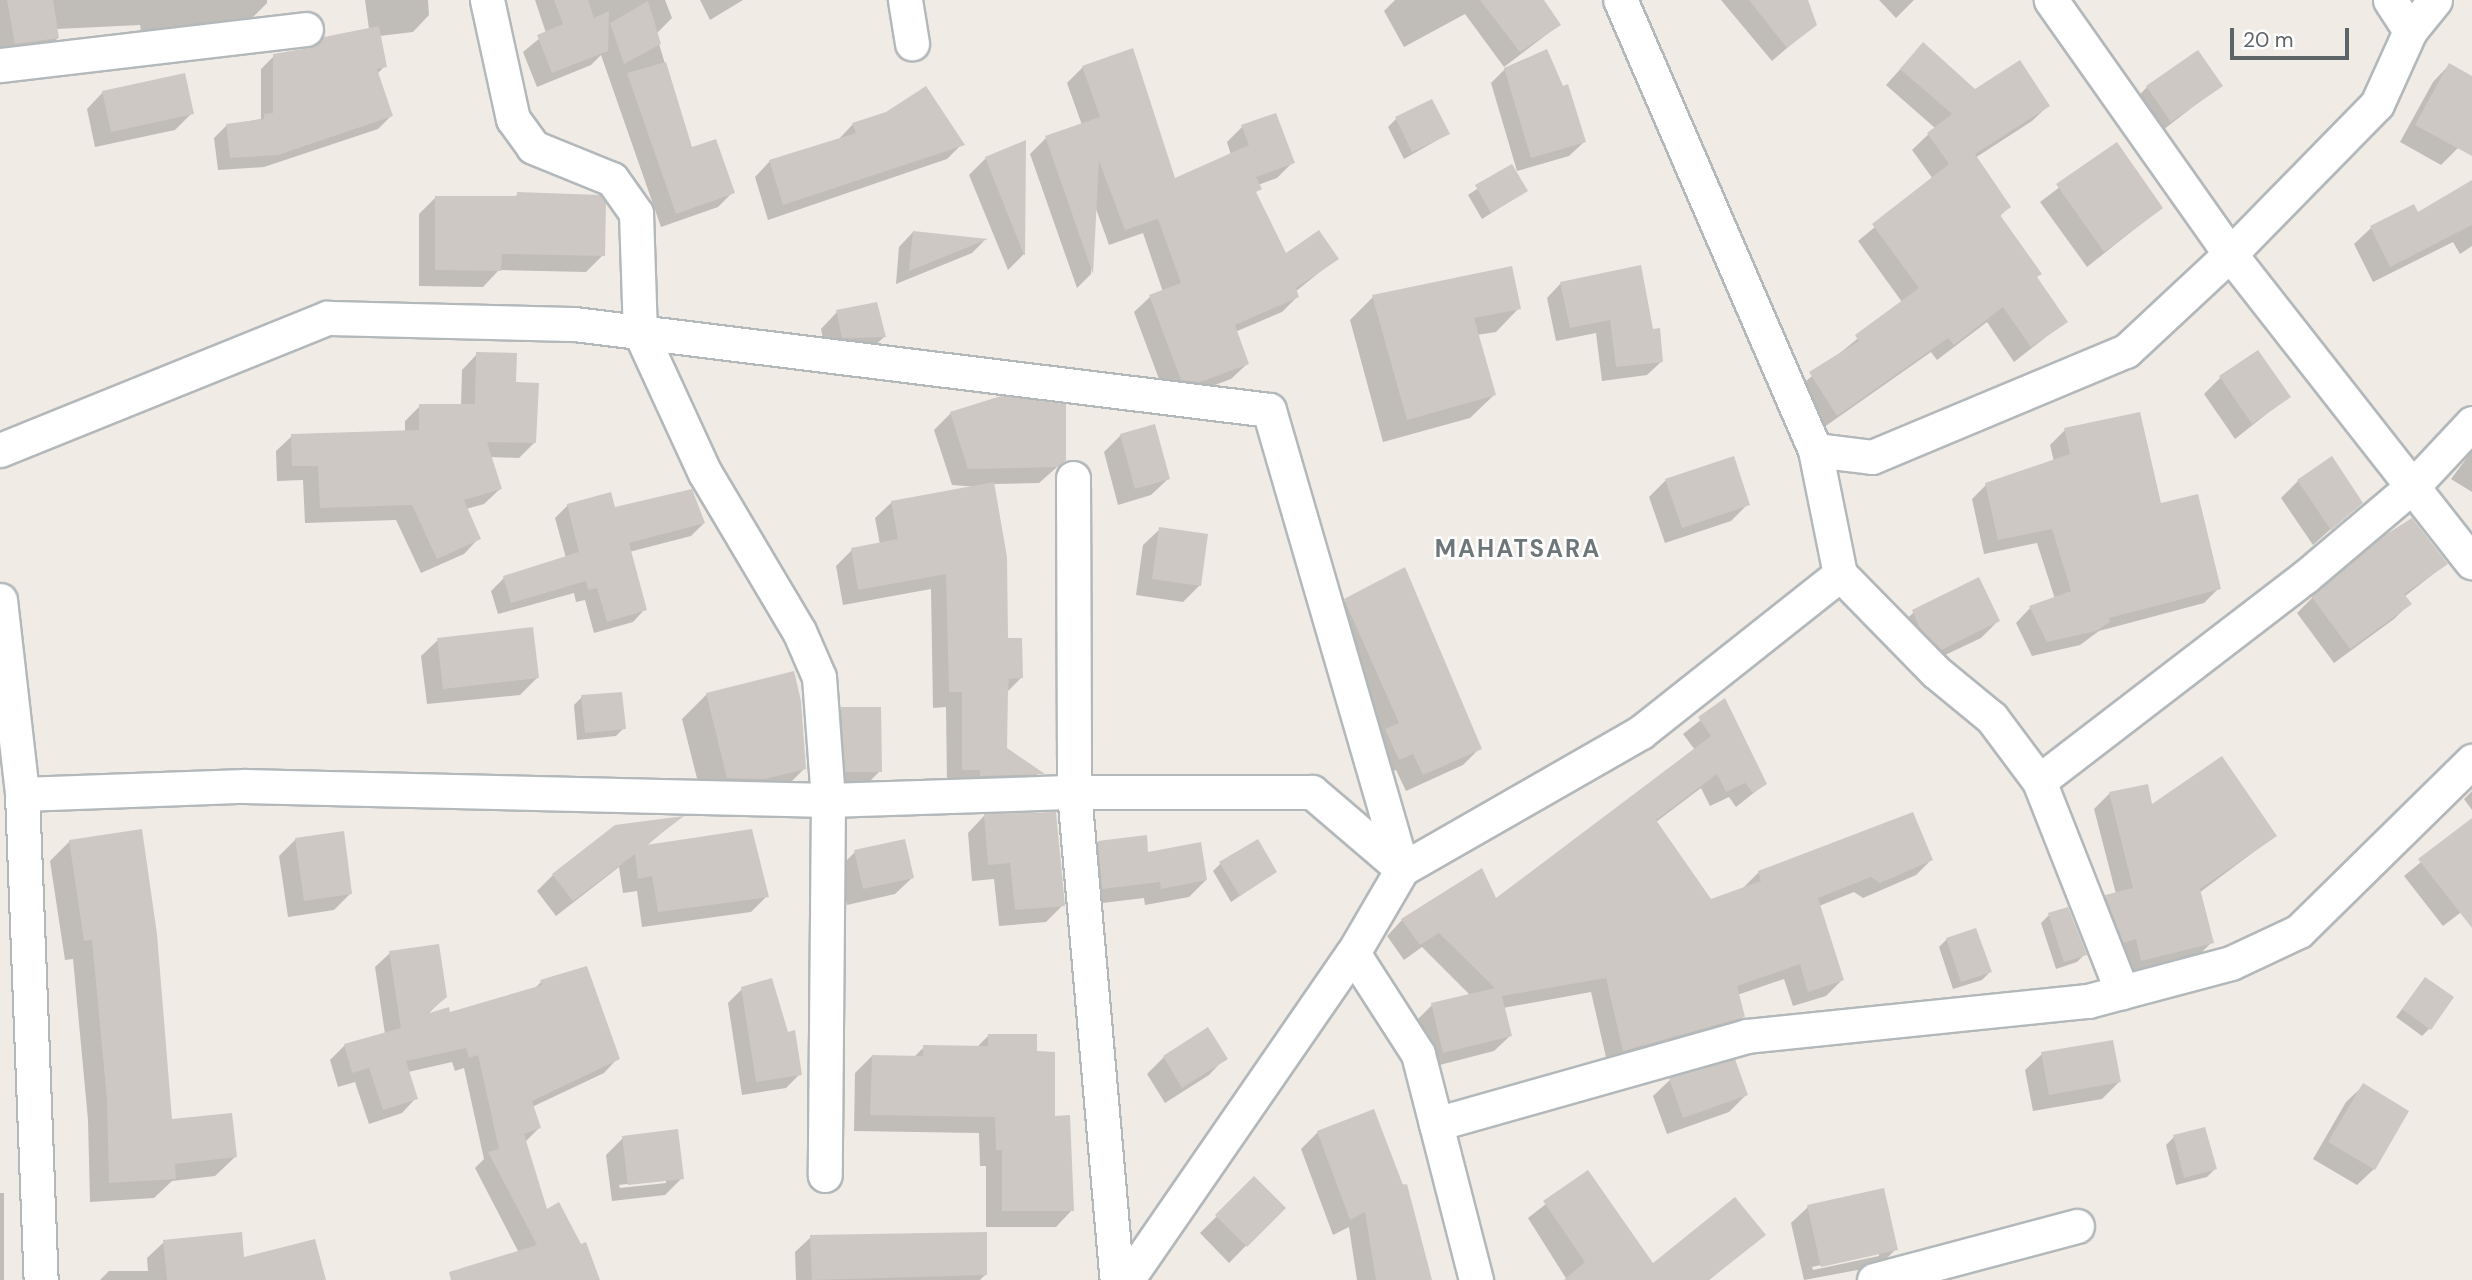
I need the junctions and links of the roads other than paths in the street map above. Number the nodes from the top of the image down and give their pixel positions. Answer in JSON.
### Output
{"nodes":[{"id":1,"x":487,"y":0,"type":"edge"},
{"id":2,"x":905,"y":0,"type":"edge"},
{"id":3,"x":2051,"y":0,"type":"edge"},
{"id":4,"x":2390,"y":0,"type":"edge"},
{"id":5,"x":2435,"y":0,"type":"edge"},
{"id":6,"x":1625,"y":2,"type":"edge"},
{"id":7,"x":306,"y":29,"type":"dead end"},
{"id":8,"x":2410,"y":31,"type":"junction"},
{"id":9,"x":912,"y":43,"type":"dead end"},
{"id":10,"x":0,"y":65,"type":"edge"},
{"id":11,"x":2230,"y":254,"type":"junction"},
{"id":12,"x":640,"y":332,"type":"junction"},
{"id":13,"x":2472,"y":423,"type":"edge"},
{"id":14,"x":0,"y":450,"type":"edge"},
{"id":15,"x":1815,"y":450,"type":"junction"},
{"id":16,"x":1073,"y":478,"type":"dead end"},
{"id":17,"x":2414,"y":485,"type":"junction"},
{"id":18,"x":2472,"y":563,"type":"edge"},
{"id":19,"x":1840,"y":574,"type":"junction"},
{"id":20,"x":0,"y":600,"type":"edge"},
{"id":21,"x":2472,"y":762,"type":"edge"},
{"id":22,"x":2039,"y":781,"type":"junction"},
{"id":23,"x":1074,"y":792,"type":"junction"},
{"id":24,"x":22,"y":794,"type":"junction"},
{"id":25,"x":828,"y":800,"type":"junction"},
{"id":26,"x":1402,"y":869,"type":"junction"},
{"id":27,"x":1353,"y":953,"type":"junction"},
{"id":28,"x":2122,"y":992,"type":"junction"},
{"id":29,"x":1436,"y":1124,"type":"junction"},
{"id":30,"x":825,"y":1175,"type":"dead end"},
{"id":31,"x":2077,"y":1226,"type":"dead end"},
{"id":32,"x":41,"y":1280,"type":"edge"},
{"id":33,"x":1117,"y":1280,"type":"edge"},
{"id":34,"x":1127,"y":1280,"type":"edge"},
{"id":35,"x":1476,"y":1280,"type":"edge"},
{"id":36,"x":1874,"y":1280,"type":"edge"}],
"edges":[{"from":1,"to":12,"type":"street"},
{"from":2,"to":9,"type":"street"},
{"from":3,"to":11,"type":"street"},
{"from":4,"to":8,"type":"street"},
{"from":5,"to":8,"type":"street"},
{"from":6,"to":15,"type":"street"},
{"from":7,"to":10,"type":"street"},
{"from":8,"to":11,"type":"street"},
{"from":11,"to":15,"type":"street"},
{"from":11,"to":17,"type":"street"},
{"from":12,"to":14,"type":"street"},
{"from":12,"to":25,"type":"street"},
{"from":12,"to":26,"type":"street"},
{"from":13,"to":17,"type":"street"},
{"from":15,"to":19,"type":"street"},
{"from":16,"to":23,"type":"street"},
{"from":17,"to":18,"type":"street"},
{"from":17,"to":22,"type":"street"},
{"from":19,"to":22,"type":"street"},
{"from":19,"to":26,"type":"street"},
{"from":20,"to":24,"type":"street"},
{"from":21,"to":28,"type":"street"},
{"from":22,"to":28,"type":"street"},
{"from":23,"to":25,"type":"street"},
{"from":23,"to":26,"type":"street"},
{"from":23,"to":33,"type":"street"},
{"from":24,"to":25,"type":"street"},
{"from":24,"to":32,"type":"street"},
{"from":25,"to":30,"type":"street"},
{"from":26,"to":27,"type":"street"},
{"from":27,"to":29,"type":"street"},
{"from":27,"to":34,"type":"street"},
{"from":28,"to":29,"type":"street"},
{"from":29,"to":35,"type":"street"},
{"from":31,"to":36,"type":"street"}]}
